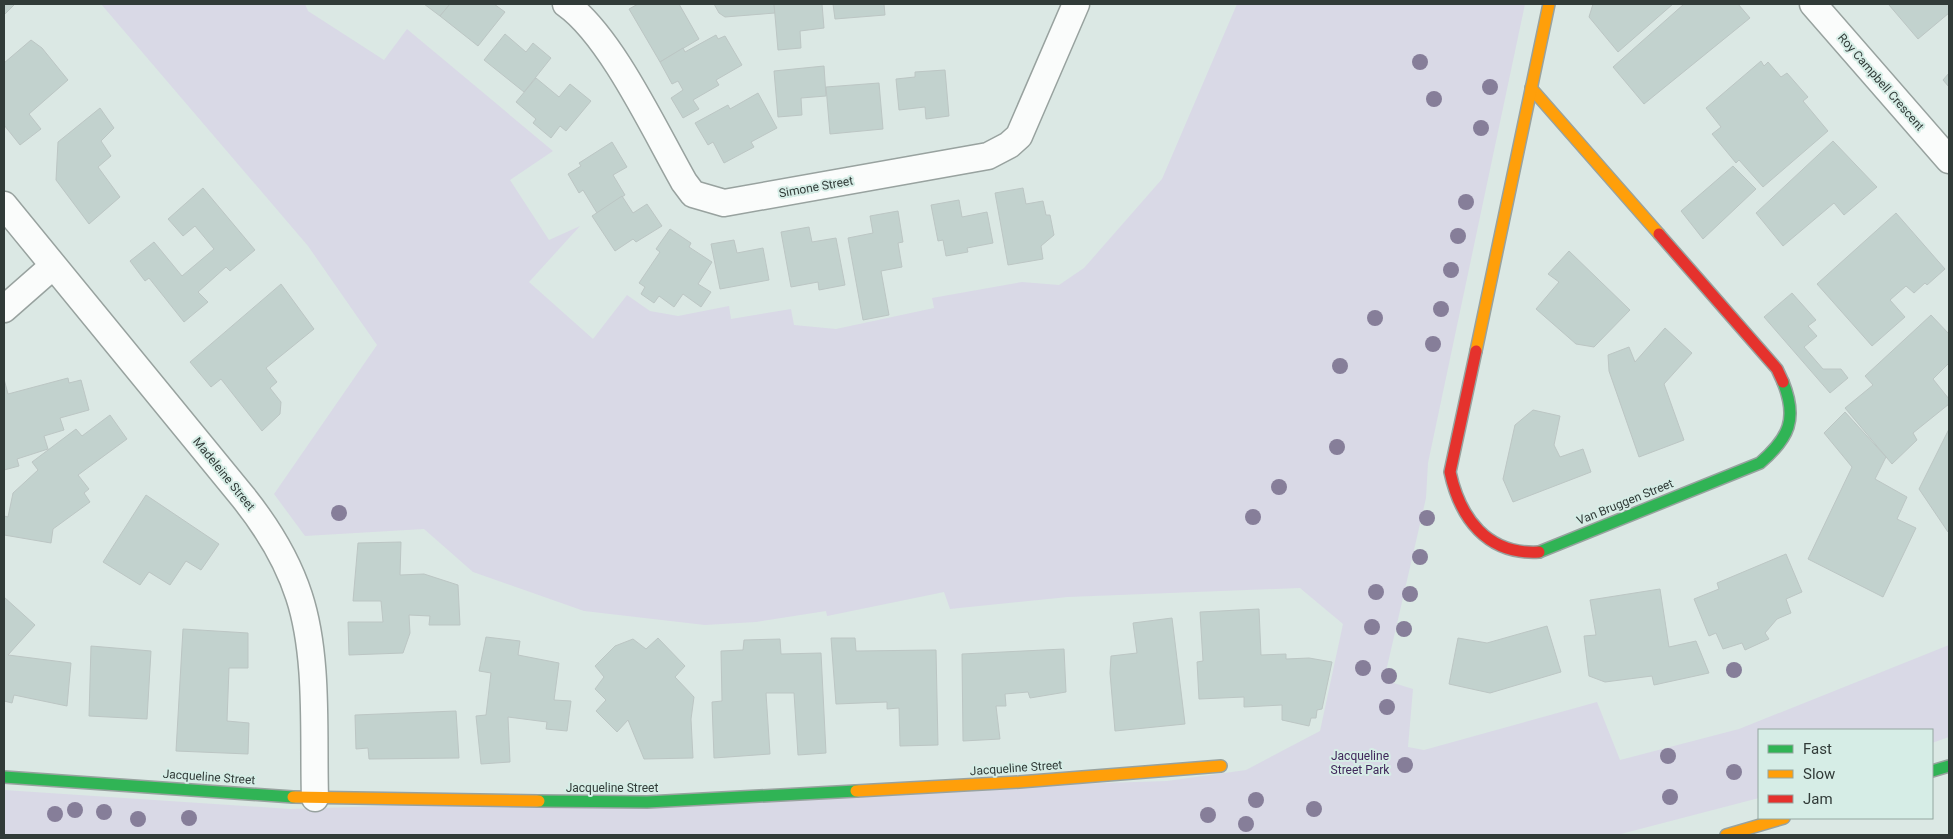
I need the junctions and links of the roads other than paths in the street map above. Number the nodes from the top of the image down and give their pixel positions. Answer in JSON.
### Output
{"nodes":[{"id":1,"x":1076,"y":4,"type":"edge"},
{"id":2,"x":1549,"y":4,"type":"edge"},
{"id":3,"x":1813,"y":4,"type":"edge"},
{"id":4,"x":578,"y":7,"type":"edge"},
{"id":5,"x":1531,"y":88,"type":"junction"},
{"id":6,"x":1949,"y":160,"type":"edge"},
{"id":7,"x":4,"y":205,"type":"edge"},
{"id":8,"x":53,"y":266,"type":"junction"},
{"id":9,"x":4,"y":309,"type":"edge"},
{"id":10,"x":1221,"y":766,"type":"dead end"},
{"id":11,"x":1949,"y":766,"type":"edge"},
{"id":12,"x":1933,"y":771,"type":"edge"},
{"id":13,"x":4,"y":777,"type":"edge"},
{"id":14,"x":315,"y":798,"type":"junction"},
{"id":15,"x":1781,"y":819,"type":"edge"},
{"id":16,"x":1726,"y":835,"type":"edge"}],
"edges":[{"from":1,"to":4,"type":"street","name":"Simone Street"},
{"from":2,"to":5,"type":"main road","name":"Van Bruggen Street"},
{"from":3,"to":6,"type":"street","name":"Roy Campbell Crescent"},
{"from":5,"to":5,"type":"main road","name":"Van Bruggen Street"},
{"from":7,"to":8,"type":"street","name":"Madeleine Street"},
{"from":8,"to":9,"type":"street"},
{"from":8,"to":14,"type":"street","name":"Madeleine Street"},
{"from":10,"to":14,"type":"main road","name":"Jacqueline Street"},
{"from":11,"to":12,"type":"main road"},
{"from":13,"to":14,"type":"main road","name":"Jacqueline Street"},
{"from":15,"to":16,"type":"main road"}]}
